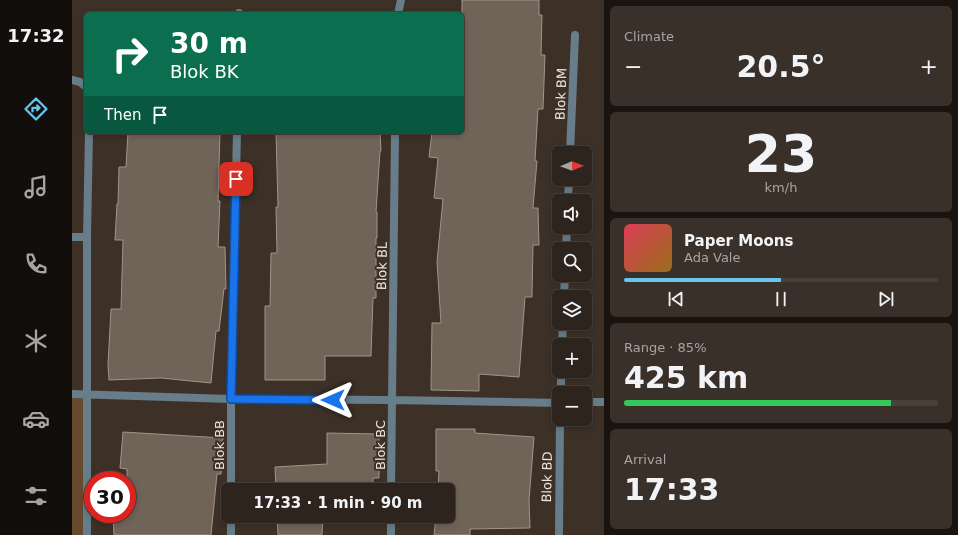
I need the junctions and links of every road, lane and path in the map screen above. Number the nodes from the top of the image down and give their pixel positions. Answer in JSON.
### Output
{"nodes":[{"id":1,"x":401,"y":0,"type":"edge"},
{"id":2,"x":398,"y":12,"type":"edge"},
{"id":3,"x":575,"y":35,"type":"dead end"},
{"id":4,"x":72,"y":80,"type":"edge"},
{"id":5,"x":84,"y":85,"type":"edge"},
{"id":6,"x":89,"y":134,"type":"edge"},
{"id":7,"x":237,"y":134,"type":"edge"},
{"id":8,"x":396,"y":134,"type":"edge"},
{"id":9,"x":570,"y":146,"type":"edge"},
{"id":10,"x":72,"y":237,"type":"edge"},
{"id":11,"x":87,"y":237,"type":"junction"},
{"id":12,"x":72,"y":394,"type":"edge"},
{"id":13,"x":86,"y":394,"type":"junction"},
{"id":14,"x":231,"y":399,"type":"junction"},
{"id":15,"x":392,"y":400,"type":"junction"},
{"id":16,"x":552,"y":402,"type":"edge"},
{"id":17,"x":592,"y":402,"type":"edge"},
{"id":18,"x":604,"y":402,"type":"edge"},
{"id":19,"x":560,"y":426,"type":"edge"},
{"id":20,"x":231,"y":483,"type":"edge"},
{"id":21,"x":391,"y":483,"type":"edge"},
{"id":22,"x":231,"y":523,"type":"edge"},
{"id":23,"x":391,"y":523,"type":"edge"},
{"id":24,"x":87,"y":535,"type":"edge"},
{"id":25,"x":231,"y":535,"type":"edge"},
{"id":26,"x":391,"y":535,"type":"edge"},
{"id":27,"x":559,"y":535,"type":"edge"}],
"edges":[{"from":1,"to":2,"type":"street"},
{"from":3,"to":9,"type":"street","name":"Blok BM"},
{"from":4,"to":5,"type":"street"},
{"from":6,"to":11,"type":"street"},
{"from":7,"to":14,"type":"street","name":"Blok BB"},
{"from":8,"to":15,"type":"street","name":"Blok BL"},
{"from":10,"to":11,"type":"street"},
{"from":11,"to":13,"type":"street"},
{"from":12,"to":13,"type":"street"},
{"from":13,"to":14,"type":"street"},
{"from":13,"to":24,"type":"street"},
{"from":14,"to":15,"type":"street"},
{"from":14,"to":20,"type":"street","name":"Blok BB"},
{"from":15,"to":16,"type":"street"},
{"from":15,"to":21,"type":"street","name":"Blok BC"},
{"from":17,"to":18,"type":"street"},
{"from":19,"to":27,"type":"street","name":"Blok BD"},
{"from":22,"to":25,"type":"street"},
{"from":23,"to":26,"type":"street"}]}
